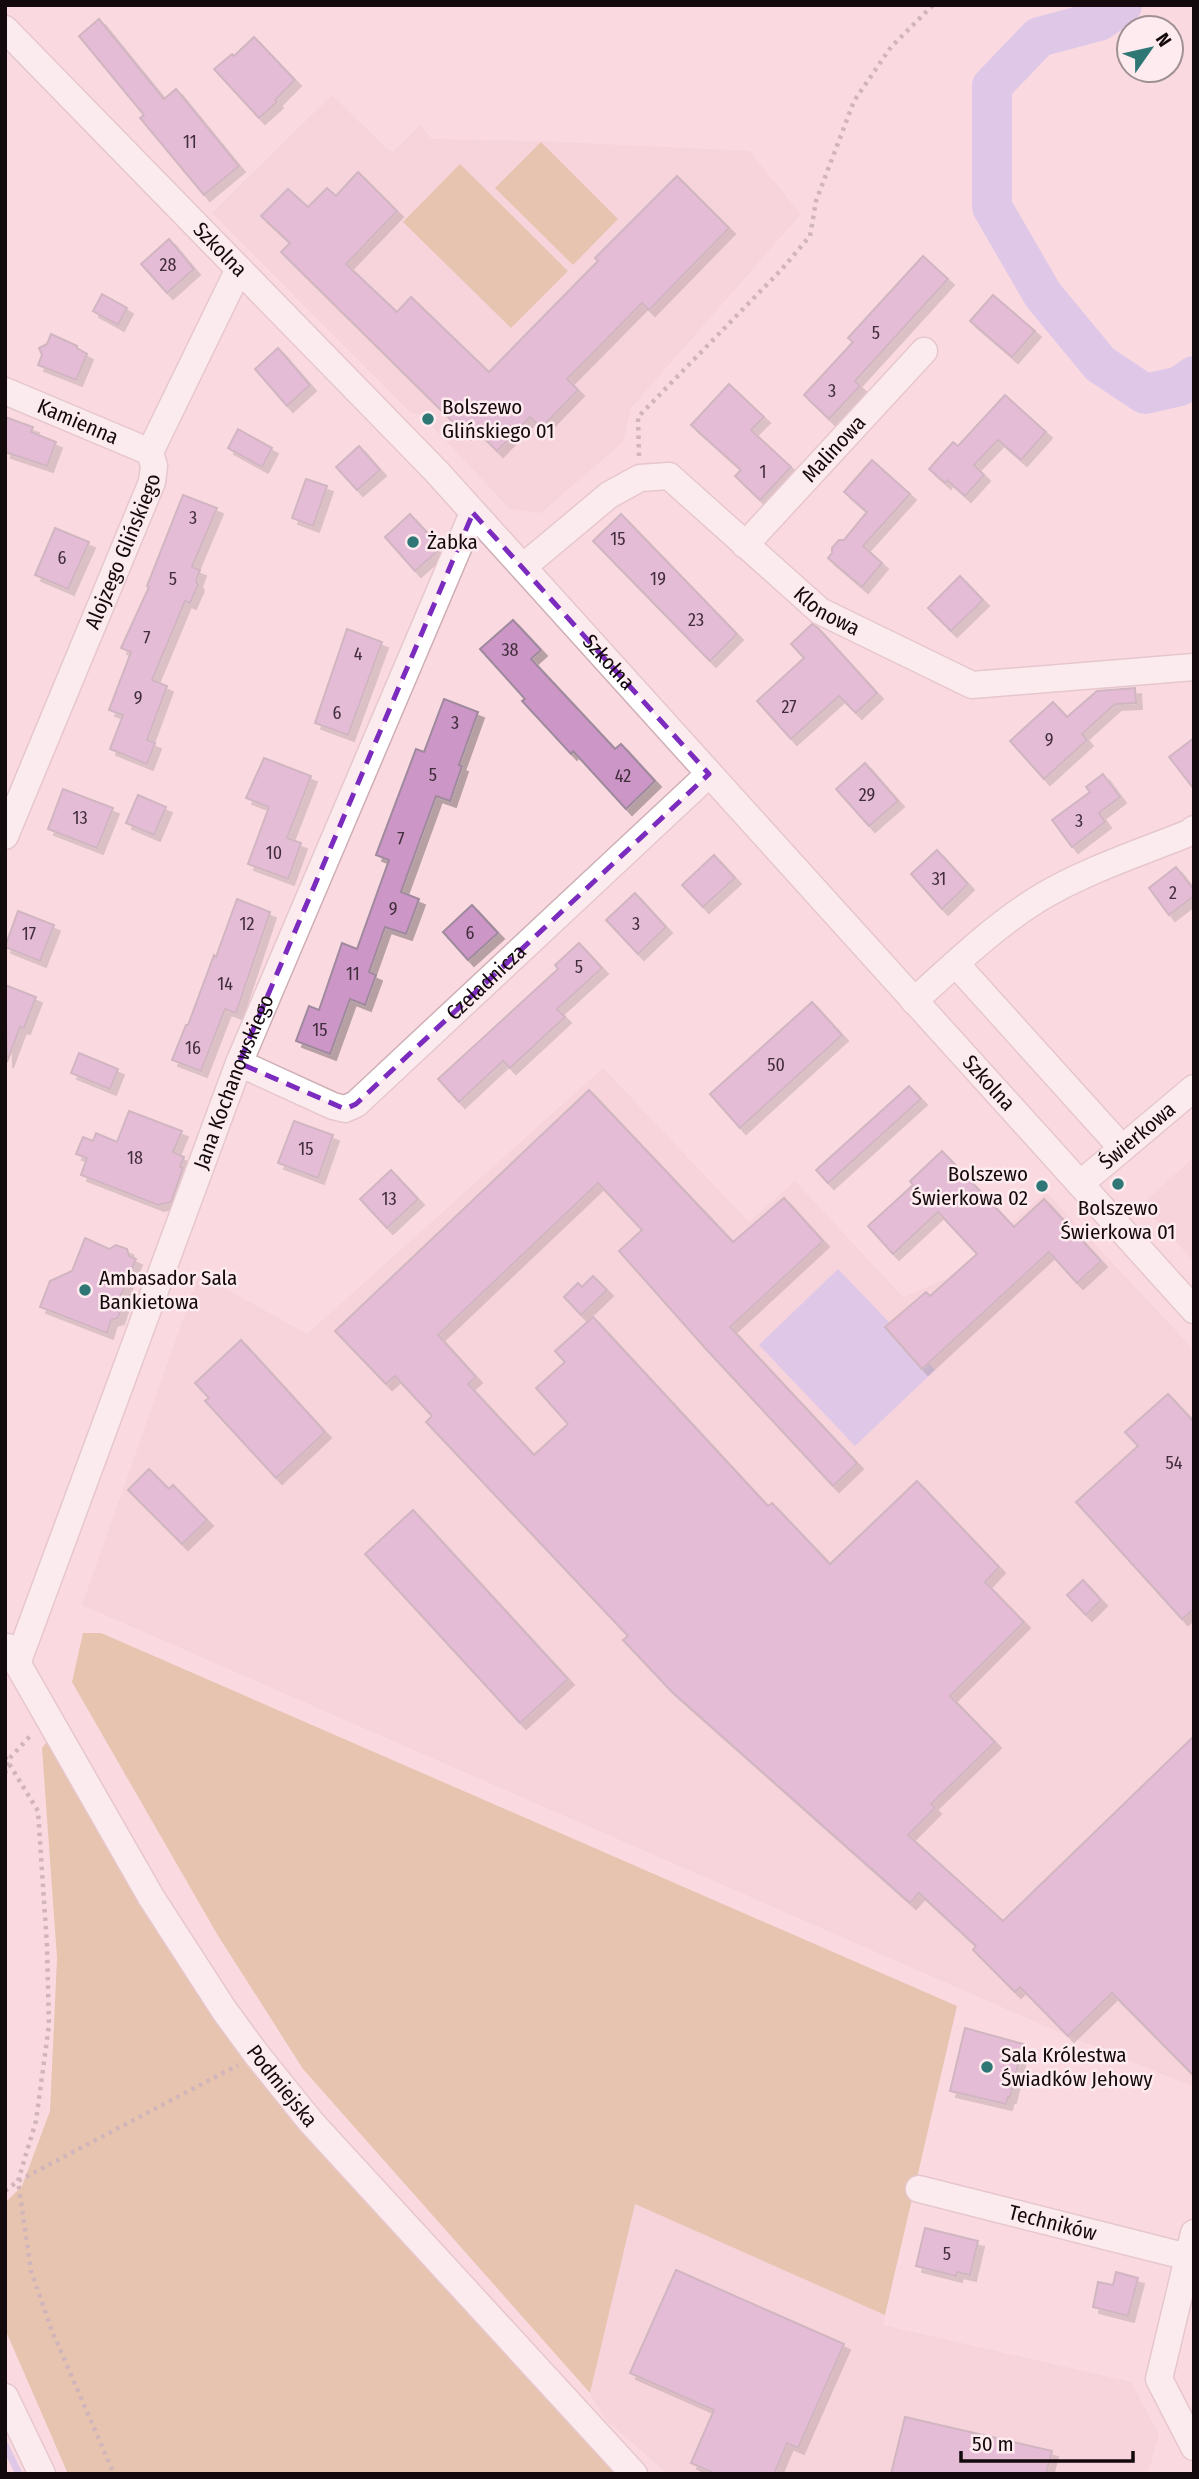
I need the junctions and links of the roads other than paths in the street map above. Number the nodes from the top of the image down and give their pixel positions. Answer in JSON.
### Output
{"nodes":[{"id":1,"x":5,"y":29,"type":"edge"},
{"id":2,"x":239,"y":269,"type":"junction"},
{"id":3,"x":924,"y":351,"type":"dead end"},
{"id":4,"x":5,"y":391,"type":"edge"},
{"id":5,"x":150,"y":452,"type":"junction"},
{"id":6,"x":473,"y":513,"type":"junction"},
{"id":7,"x":745,"y":545,"type":"junction"},
{"id":8,"x":523,"y":567,"type":"junction"},
{"id":9,"x":1194,"y":667,"type":"edge"},
{"id":10,"x":709,"y":774,"type":"junction"},
{"id":11,"x":1194,"y":829,"type":"edge"},
{"id":12,"x":5,"y":836,"type":"edge"},
{"id":13,"x":956,"y":964,"type":"junction"},
{"id":14,"x":914,"y":1001,"type":"junction"},
{"id":15,"x":239,"y":1063,"type":"junction"},
{"id":16,"x":1194,"y":1088,"type":"edge"},
{"id":17,"x":1122,"y":1148,"type":"junction"},
{"id":18,"x":1080,"y":1184,"type":"junction"},
{"id":19,"x":1194,"y":1310,"type":"edge"},
{"id":20,"x":12,"y":1652,"type":"edge"},
{"id":21,"x":919,"y":2189,"type":"dead end"},
{"id":22,"x":1191,"y":2245,"type":"edge"},
{"id":23,"x":5,"y":2397,"type":"edge"},
{"id":24,"x":1194,"y":2447,"type":"edge"},
{"id":25,"x":42,"y":2474,"type":"edge"},
{"id":26,"x":634,"y":2474,"type":"edge"}],
"edges":[{"from":1,"to":2,"type":"street","name":"Szkolna"},
{"from":2,"to":5,"type":"street","name":"Alojzego Glińskiego"},
{"from":2,"to":6,"type":"street","name":"Szkolna"},
{"from":3,"to":7,"type":"street","name":"Malinowa"},
{"from":4,"to":5,"type":"street","name":"Kamienna"},
{"from":5,"to":12,"type":"street","name":"Alojzego Glińskiego"},
{"from":6,"to":8,"type":"street","name":"Szkolna"},
{"from":6,"to":15,"type":"street","name":"Jana Kochanowskiego"},
{"from":7,"to":8,"type":"street","name":"Klonowa"},
{"from":7,"to":9,"type":"street","name":"Klonowa"},
{"from":8,"to":10,"type":"street","name":"Szkolna"},
{"from":10,"to":14,"type":"street","name":"Szkolna"},
{"from":10,"to":15,"type":"street","name":"Czeladnicza"},
{"from":11,"to":13,"type":"street"},
{"from":13,"to":14,"type":"street"},
{"from":13,"to":17,"type":"street"},
{"from":14,"to":18,"type":"street","name":"Szkolna"},
{"from":15,"to":20,"type":"street","name":"Jana Kochanowskiego"},
{"from":16,"to":17,"type":"street","name":"Świerkowa"},
{"from":17,"to":18,"type":"street","name":"Świerkowa"},
{"from":18,"to":19,"type":"street","name":"Szkolna"},
{"from":20,"to":26,"type":"street","name":"Podmiejska"},
{"from":21,"to":22,"type":"street","name":"Techników"},
{"from":22,"to":24,"type":"street"},
{"from":23,"to":25,"type":"street"}]}
